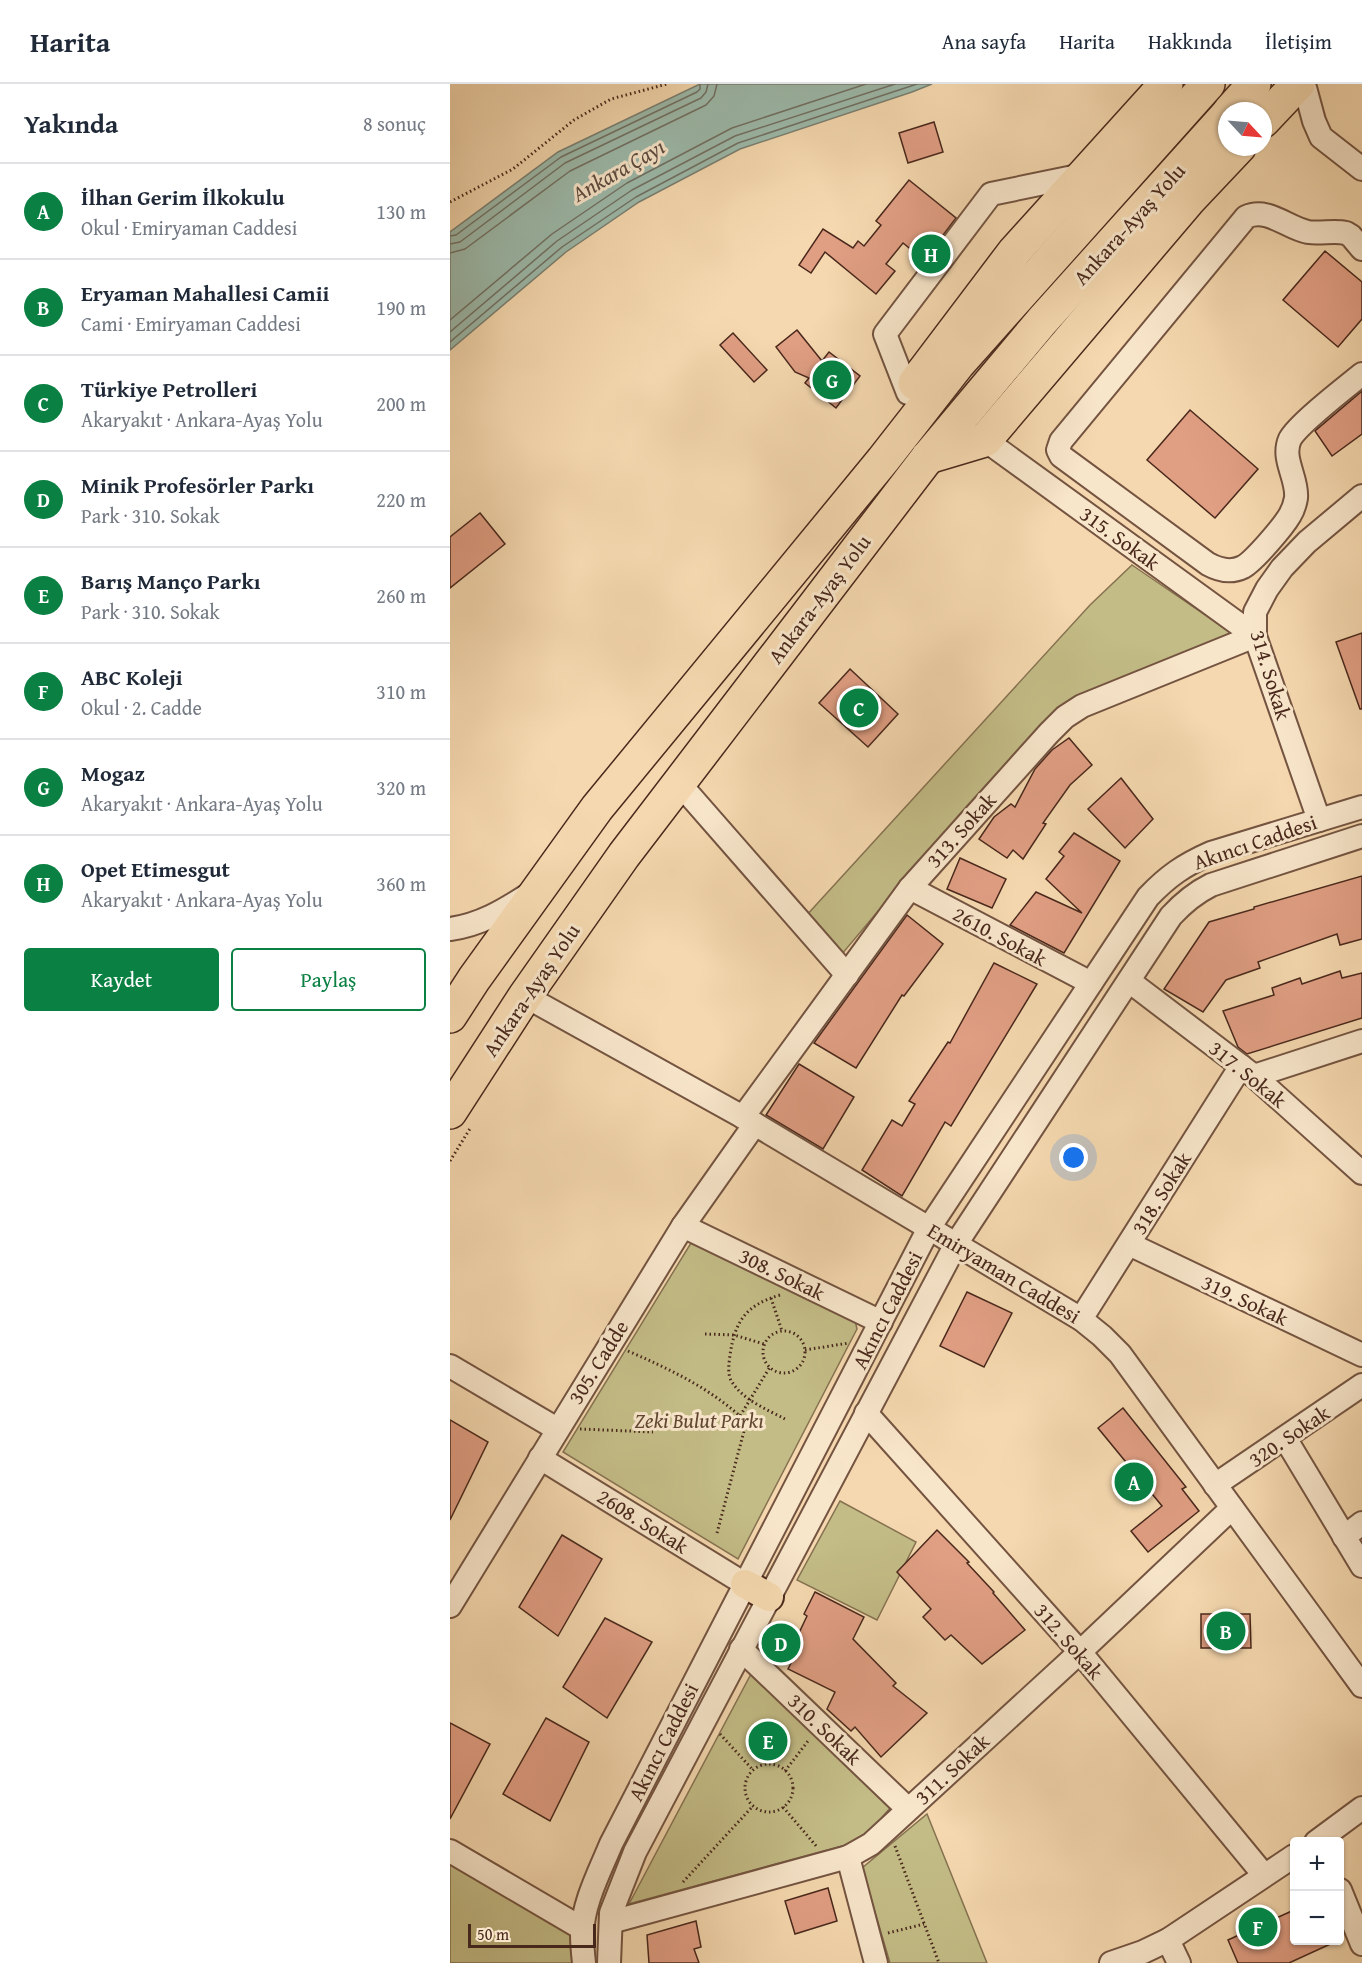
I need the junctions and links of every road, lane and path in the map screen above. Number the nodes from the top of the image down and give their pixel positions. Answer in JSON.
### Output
{"nodes":[{"id":1,"x":667,"y":84,"type":"edge"},
{"id":2,"x":1166,"y":84,"type":"edge"},
{"id":3,"x":1208,"y":84,"type":"edge"},
{"id":4,"x":1254,"y":84,"type":"edge"},
{"id":5,"x":1298,"y":84,"type":"edge"},
{"id":6,"x":1304,"y":84,"type":"edge"},
{"id":7,"x":1238,"y":102,"type":"edge"},
{"id":8,"x":1272,"y":111,"type":"edge"},
{"id":9,"x":1218,"y":124,"type":"edge"},
{"id":10,"x":1230,"y":156,"type":"edge"},
{"id":11,"x":1362,"y":169,"type":"edge"},
{"id":12,"x":1083,"y":174,"type":"junction"},
{"id":13,"x":450,"y":202,"type":"edge"},
{"id":14,"x":1362,"y":249,"type":"edge"},
{"id":15,"x":1362,"y":374,"type":"edge"},
{"id":16,"x":908,"y":393,"type":"junction"},
{"id":17,"x":984,"y":440,"type":"junction"},
{"id":18,"x":928,"y":457,"type":"junction"},
{"id":19,"x":883,"y":460,"type":"junction"},
{"id":20,"x":1362,"y":496,"type":"edge"},
{"id":21,"x":1255,"y":636,"type":"junction"},
{"id":22,"x":679,"y":783,"type":"junction"},
{"id":23,"x":1362,"y":807,"type":"edge"},
{"id":24,"x":1319,"y":820,"type":"junction"},
{"id":25,"x":1362,"y":836,"type":"edge"},
{"id":26,"x":540,"y":888,"type":"junction"},
{"id":27,"x":910,"y":888,"type":"junction"},
{"id":28,"x":450,"y":929,"type":"edge"},
{"id":29,"x":847,"y":975,"type":"junction"},
{"id":30,"x":1129,"y":981,"type":"junction"},
{"id":31,"x":1091,"y":983,"type":"junction"},
{"id":32,"x":525,"y":996,"type":"junction"},
{"id":33,"x":450,"y":1016,"type":"edge"},
{"id":34,"x":1362,"y":1041,"type":"edge"},
{"id":35,"x":1247,"y":1071,"type":"junction"},
{"id":36,"x":450,"y":1112,"type":"edge"},
{"id":37,"x":749,"y":1121,"type":"junction"},
{"id":38,"x":1362,"y":1173,"type":"edge"},
{"id":39,"x":683,"y":1226,"type":"junction"},
{"id":40,"x":929,"y":1228,"type":"junction"},
{"id":41,"x":956,"y":1244,"type":"junction"},
{"id":42,"x":1129,"y":1244,"type":"junction"},
{"id":43,"x":780,"y":1295,"type":"dead end"},
{"id":44,"x":771,"y":1298,"type":"junction"},
{"id":45,"x":1081,"y":1319,"type":"junction"},
{"id":46,"x":782,"y":1331,"type":"junction"},
{"id":47,"x":876,"y":1331,"type":"junction"},
{"id":48,"x":705,"y":1334,"type":"dead end"},
{"id":49,"x":734,"y":1335,"type":"junction"},
{"id":50,"x":610,"y":1344,"type":"junction"},
{"id":51,"x":765,"y":1344,"type":"junction"},
{"id":52,"x":805,"y":1350,"type":"junction"},
{"id":53,"x":1362,"y":1355,"type":"edge"},
{"id":54,"x":450,"y":1366,"type":"edge"},
{"id":55,"x":770,"y":1367,"type":"junction"},
{"id":56,"x":1362,"y":1385,"type":"edge"},
{"id":57,"x":750,"y":1399,"type":"junction"},
{"id":58,"x":866,"y":1413,"type":"junction"},
{"id":59,"x":740,"y":1416,"type":"junction"},
{"id":60,"x":785,"y":1419,"type":"dead end"},
{"id":61,"x":558,"y":1429,"type":"junction"},
{"id":62,"x":653,"y":1432,"type":"dead end"},
{"id":63,"x":1285,"y":1438,"type":"junction"},
{"id":64,"x":540,"y":1458,"type":"junction"},
{"id":65,"x":1215,"y":1485,"type":"junction"},
{"id":66,"x":1232,"y":1508,"type":"junction"},
{"id":67,"x":1353,"y":1530,"type":"edge"},
{"id":68,"x":717,"y":1533,"type":"dead end"},
{"id":69,"x":1362,"y":1566,"type":"edge"},
{"id":70,"x":757,"y":1591,"type":"junction"},
{"id":71,"x":450,"y":1606,"type":"edge"},
{"id":72,"x":741,"y":1649,"type":"junction"},
{"id":73,"x":1080,"y":1652,"type":"junction"},
{"id":74,"x":1360,"y":1680,"type":"edge"},
{"id":75,"x":705,"y":1718,"type":"junction"},
{"id":76,"x":820,"y":1725,"type":"junction"},
{"id":77,"x":753,"y":1770,"type":"junction"},
{"id":78,"x":785,"y":1771,"type":"junction"},
{"id":79,"x":753,"y":1806,"type":"junction"},
{"id":80,"x":783,"y":1807,"type":"junction"},
{"id":81,"x":1362,"y":1808,"type":"edge"},
{"id":82,"x":908,"y":1809,"type":"junction"},
{"id":83,"x":888,"y":1828,"type":"junction"},
{"id":84,"x":1323,"y":1837,"type":"edge"},
{"id":85,"x":450,"y":1851,"type":"edge"},
{"id":86,"x":838,"y":1859,"type":"junction"},
{"id":87,"x":1290,"y":1859,"type":"edge"},
{"id":88,"x":1264,"y":1875,"type":"junction"},
{"id":89,"x":682,"y":1883,"type":"dead end"},
{"id":90,"x":1340,"y":1891,"type":"edge"},
{"id":91,"x":610,"y":1922,"type":"junction"},
{"id":92,"x":924,"y":1924,"type":"junction"},
{"id":93,"x":583,"y":1929,"type":"junction"},
{"id":94,"x":869,"y":1938,"type":"junction"},
{"id":95,"x":1168,"y":1940,"type":"junction"},
{"id":96,"x":1362,"y":1944,"type":"edge"},
{"id":97,"x":584,"y":1963,"type":"edge"},
{"id":98,"x":609,"y":1963,"type":"edge"},
{"id":99,"x":876,"y":1963,"type":"edge"},
{"id":100,"x":939,"y":1963,"type":"edge"},
{"id":101,"x":1111,"y":1963,"type":"edge"},
{"id":102,"x":1179,"y":1963,"type":"edge"}],
"edges":[{"from":1,"to":13,"type":"path"},
{"from":2,"to":12,"type":"highway"},
{"from":3,"to":19,"type":"highway","name":"Ankara-Ayaş Yolu"},
{"from":4,"to":7,"type":"highway"},
{"from":5,"to":8,"type":"highway"},
{"from":6,"to":11,"type":"street"},
{"from":9,"to":18,"type":"highway","name":"Ankara-Ayaş Yolu"},
{"from":10,"to":17,"type":"highway"},
{"from":12,"to":16,"type":"highway"},
{"from":12,"to":16,"type":"street"},
{"from":14,"to":15,"type":"street"},
{"from":16,"to":19,"type":"highway"},
{"from":17,"to":18,"type":"highway"},
{"from":17,"to":21,"type":"street","name":"315. Sokak"},
{"from":18,"to":22,"type":"highway","name":"Ankara-Ayaş Yolu"},
{"from":19,"to":26,"type":"highway","name":"Ankara-Ayaş Yolu"},
{"from":20,"to":21,"type":"street","name":"314. Sokak"},
{"from":21,"to":24,"type":"street","name":"314. Sokak"},
{"from":21,"to":27,"type":"street","name":"313. Sokak"},
{"from":22,"to":29,"type":"street"},
{"from":22,"to":32,"type":"highway","name":"Ankara-Ayaş Yolu"},
{"from":23,"to":24,"type":"street","name":"Akıncı Caddesi"},
{"from":24,"to":31,"type":"street","name":"Akıncı Caddesi"},
{"from":25,"to":30,"type":"street","name":"Akıncı Caddesi"},
{"from":26,"to":28,"type":"street"},
{"from":26,"to":33,"type":"highway","name":"Ankara-Ayaş Yolu"},
{"from":27,"to":29,"type":"street","name":"313. Sokak"},
{"from":27,"to":31,"type":"street","name":"2610. Sokak"},
{"from":29,"to":37,"type":"street","name":"313. Sokak"},
{"from":30,"to":35,"type":"street","name":"317. Sokak"},
{"from":30,"to":41,"type":"street","name":"Akıncı Caddesi"},
{"from":31,"to":40,"type":"street","name":"Akıncı Caddesi"},
{"from":32,"to":36,"type":"highway","name":"Ankara-Ayaş Yolu"},
{"from":32,"to":37,"type":"street","name":"Emiryaman Caddesi"},
{"from":34,"to":35,"type":"street"},
{"from":35,"to":38,"type":"street","name":"317. Sokak"},
{"from":35,"to":42,"type":"street","name":"318. Sokak"},
{"from":37,"to":39,"type":"street","name":"305. Cadde"},
{"from":37,"to":40,"type":"street","name":"Emiryaman Caddesi"},
{"from":39,"to":47,"type":"street","name":"308. Sokak"},
{"from":39,"to":50,"type":"street","name":"305. Cadde"},
{"from":40,"to":41,"type":"street","name":"Emiryaman Caddesi"},
{"from":40,"to":47,"type":"street","name":"Akıncı Caddesi"},
{"from":41,"to":45,"type":"street","name":"Emiryaman Caddesi"},
{"from":41,"to":58,"type":"street","name":"Akıncı Caddesi"},
{"from":42,"to":45,"type":"street","name":"318. Sokak"},
{"from":42,"to":53,"type":"street","name":"319. Sokak"},
{"from":43,"to":44,"type":"path"},
{"from":44,"to":46,"type":"path"},
{"from":44,"to":49,"type":"path"},
{"from":45,"to":65,"type":"street","name":"Emiryaman Caddesi"},
{"from":46,"to":51,"type":"path"},
{"from":46,"to":52,"type":"path"},
{"from":47,"to":52,"type":"path"},
{"from":47,"to":70,"type":"street","name":"Akıncı Caddesi"},
{"from":48,"to":49,"type":"path"},
{"from":49,"to":51,"type":"path"},
{"from":49,"to":57,"type":"path"},
{"from":50,"to":59,"type":"path"},
{"from":50,"to":61,"type":"street","name":"305. Cadde"},
{"from":51,"to":55,"type":"path"},
{"from":52,"to":55,"type":"path"},
{"from":54,"to":61,"type":"street"},
{"from":55,"to":57,"type":"path"},
{"from":56,"to":63,"type":"street","name":"320. Sokak"},
{"from":57,"to":59,"type":"path"},
{"from":57,"to":60,"type":"path"},
{"from":58,"to":70,"type":"street","name":"Akıncı Caddesi"},
{"from":58,"to":73,"type":"street","name":"312. Sokak"},
{"from":59,"to":68,"type":"path"},
{"from":61,"to":62,"type":"path"},
{"from":61,"to":64,"type":"street","name":"305. Cadde"},
{"from":63,"to":65,"type":"street","name":"320. Sokak"},
{"from":63,"to":67,"type":"street"},
{"from":64,"to":70,"type":"street","name":"2608. Sokak"},
{"from":64,"to":71,"type":"street","name":"305. Cadde"},
{"from":65,"to":66,"type":"street","name":"Emiryaman Caddesi"},
{"from":66,"to":73,"type":"street","name":"311. Sokak"},
{"from":66,"to":74,"type":"street","name":"Emiryaman Caddesi"},
{"from":67,"to":69,"type":"street"},
{"from":70,"to":72,"type":"street","name":"Akıncı Caddesi"},
{"from":70,"to":93,"type":"street","name":"Akıncı Caddesi"},
{"from":72,"to":75,"type":"street","name":"Akıncı Caddesi"},
{"from":72,"to":76,"type":"street","name":"310. Sokak"},
{"from":73,"to":82,"type":"street","name":"311. Sokak"},
{"from":73,"to":88,"type":"street","name":"312. Sokak"},
{"from":75,"to":77,"type":"path"},
{"from":75,"to":91,"type":"street","name":"Akıncı Caddesi"},
{"from":76,"to":78,"type":"path"},
{"from":76,"to":82,"type":"street","name":"310. Sokak"},
{"from":77,"to":78,"type":"path"},
{"from":77,"to":79,"type":"path"},
{"from":78,"to":80,"type":"path"},
{"from":79,"to":80,"type":"path"},
{"from":79,"to":89,"type":"path"},
{"from":80,"to":86,"type":"path"},
{"from":81,"to":84,"type":"street"},
{"from":82,"to":83,"type":"street","name":"311. Sokak"},
{"from":83,"to":86,"type":"street","name":"311. Sokak"},
{"from":83,"to":92,"type":"path"},
{"from":85,"to":93,"type":"street"},
{"from":86,"to":91,"type":"street","name":"311. Sokak"},
{"from":86,"to":94,"type":"street"},
{"from":87,"to":88,"type":"street"},
{"from":88,"to":95,"type":"street"},
{"from":90,"to":96,"type":"street"},
{"from":91,"to":98,"type":"street","name":"Akıncı Caddesi"},
{"from":92,"to":94,"type":"path"},
{"from":92,"to":100,"type":"path"},
{"from":93,"to":97,"type":"street","name":"Akıncı Caddesi"},
{"from":94,"to":99,"type":"street"},
{"from":95,"to":101,"type":"street"},
{"from":95,"to":102,"type":"street"}]}
